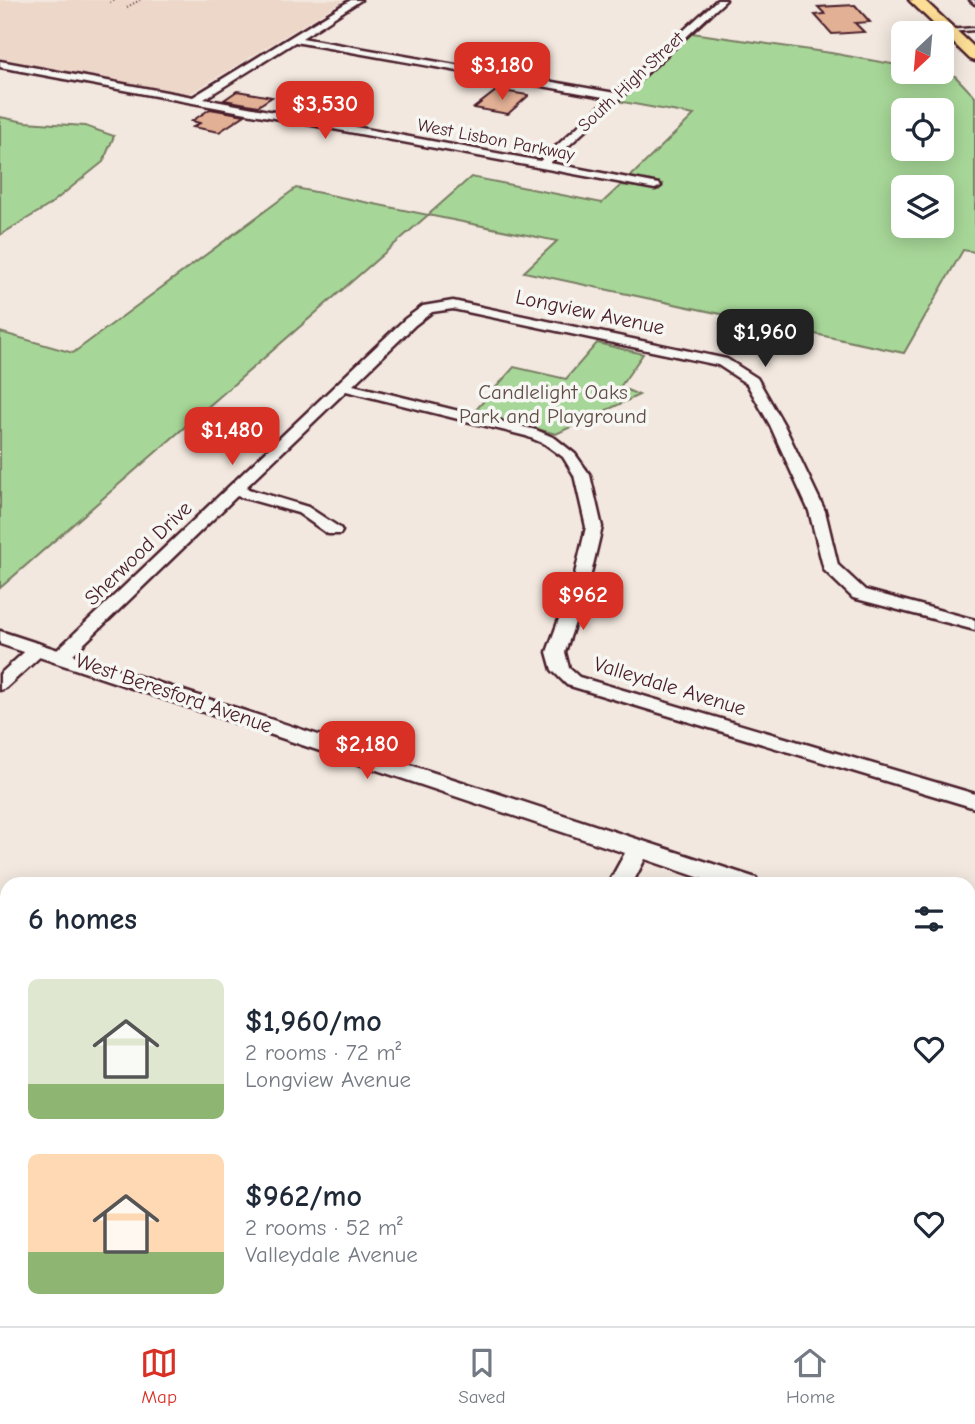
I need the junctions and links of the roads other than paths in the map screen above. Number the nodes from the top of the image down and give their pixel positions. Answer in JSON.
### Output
{"nodes":[{"id":1,"x":357,"y":0,"type":"edge"},
{"id":2,"x":722,"y":0,"type":"edge"},
{"id":3,"x":916,"y":0,"type":"edge"},
{"id":4,"x":938,"y":21,"type":"edge"},
{"id":5,"x":975,"y":29,"type":"edge"},
{"id":6,"x":954,"y":31,"type":"edge"},
{"id":7,"x":954,"y":37,"type":"edge"},
{"id":8,"x":293,"y":39,"type":"junction"},
{"id":9,"x":975,"y":56,"type":"edge"},
{"id":10,"x":0,"y":64,"type":"edge"},
{"id":11,"x":616,"y":96,"type":"junction"},
{"id":12,"x":195,"y":100,"type":"junction"},
{"id":13,"x":541,"y":166,"type":"junction"},
{"id":14,"x":655,"y":186,"type":"dead end"},
{"id":15,"x":429,"y":309,"type":"joint"},
{"id":16,"x":341,"y":386,"type":"junction"},
{"id":17,"x":234,"y":490,"type":"junction"},
{"id":18,"x":334,"y":531,"type":"dead end"},
{"id":19,"x":975,"y":625,"type":"edge"},
{"id":20,"x":0,"y":636,"type":"edge"},
{"id":21,"x":38,"y":649,"type":"junction"},
{"id":22,"x":61,"y":656,"type":"junction"},
{"id":23,"x":0,"y":684,"type":"edge"},
{"id":24,"x":975,"y":801,"type":"edge"},
{"id":25,"x":639,"y":849,"type":"junction"},
{"id":26,"x":625,"y":877,"type":"edge"},
{"id":27,"x":725,"y":877,"type":"edge"}],
"edges":[{"from":1,"to":8,"type":"street"},
{"from":2,"to":11,"type":"street","name":"South High Street"},
{"from":3,"to":4,"type":"highway"},
{"from":5,"to":6,"type":"lane"},
{"from":7,"to":9,"type":"highway"},
{"from":8,"to":11,"type":"street"},
{"from":8,"to":12,"type":"street"},
{"from":10,"to":12,"type":"street","name":"West Lisbon Parkway"},
{"from":11,"to":13,"type":"street","name":"South High Street"},
{"from":12,"to":13,"type":"street","name":"West Lisbon Parkway"},
{"from":13,"to":14,"type":"street","name":"West Lisbon Parkway"},
{"from":15,"to":16,"type":"street","name":"Sherwood Drive"},
{"from":15,"to":19,"type":"street","name":"Longview Avenue"},
{"from":16,"to":17,"type":"street","name":"Sherwood Drive"},
{"from":16,"to":24,"type":"street","name":"Valleydale Avenue"},
{"from":17,"to":18,"type":"street"},
{"from":17,"to":22,"type":"street","name":"Sherwood Drive"},
{"from":20,"to":21,"type":"street","name":"West Beresford Avenue"},
{"from":21,"to":22,"type":"street","name":"West Beresford Avenue"},
{"from":21,"to":23,"type":"street"},
{"from":22,"to":25,"type":"street","name":"West Beresford Avenue"},
{"from":25,"to":26,"type":"street"},
{"from":25,"to":27,"type":"street","name":"West Beresford Avenue"}]}
